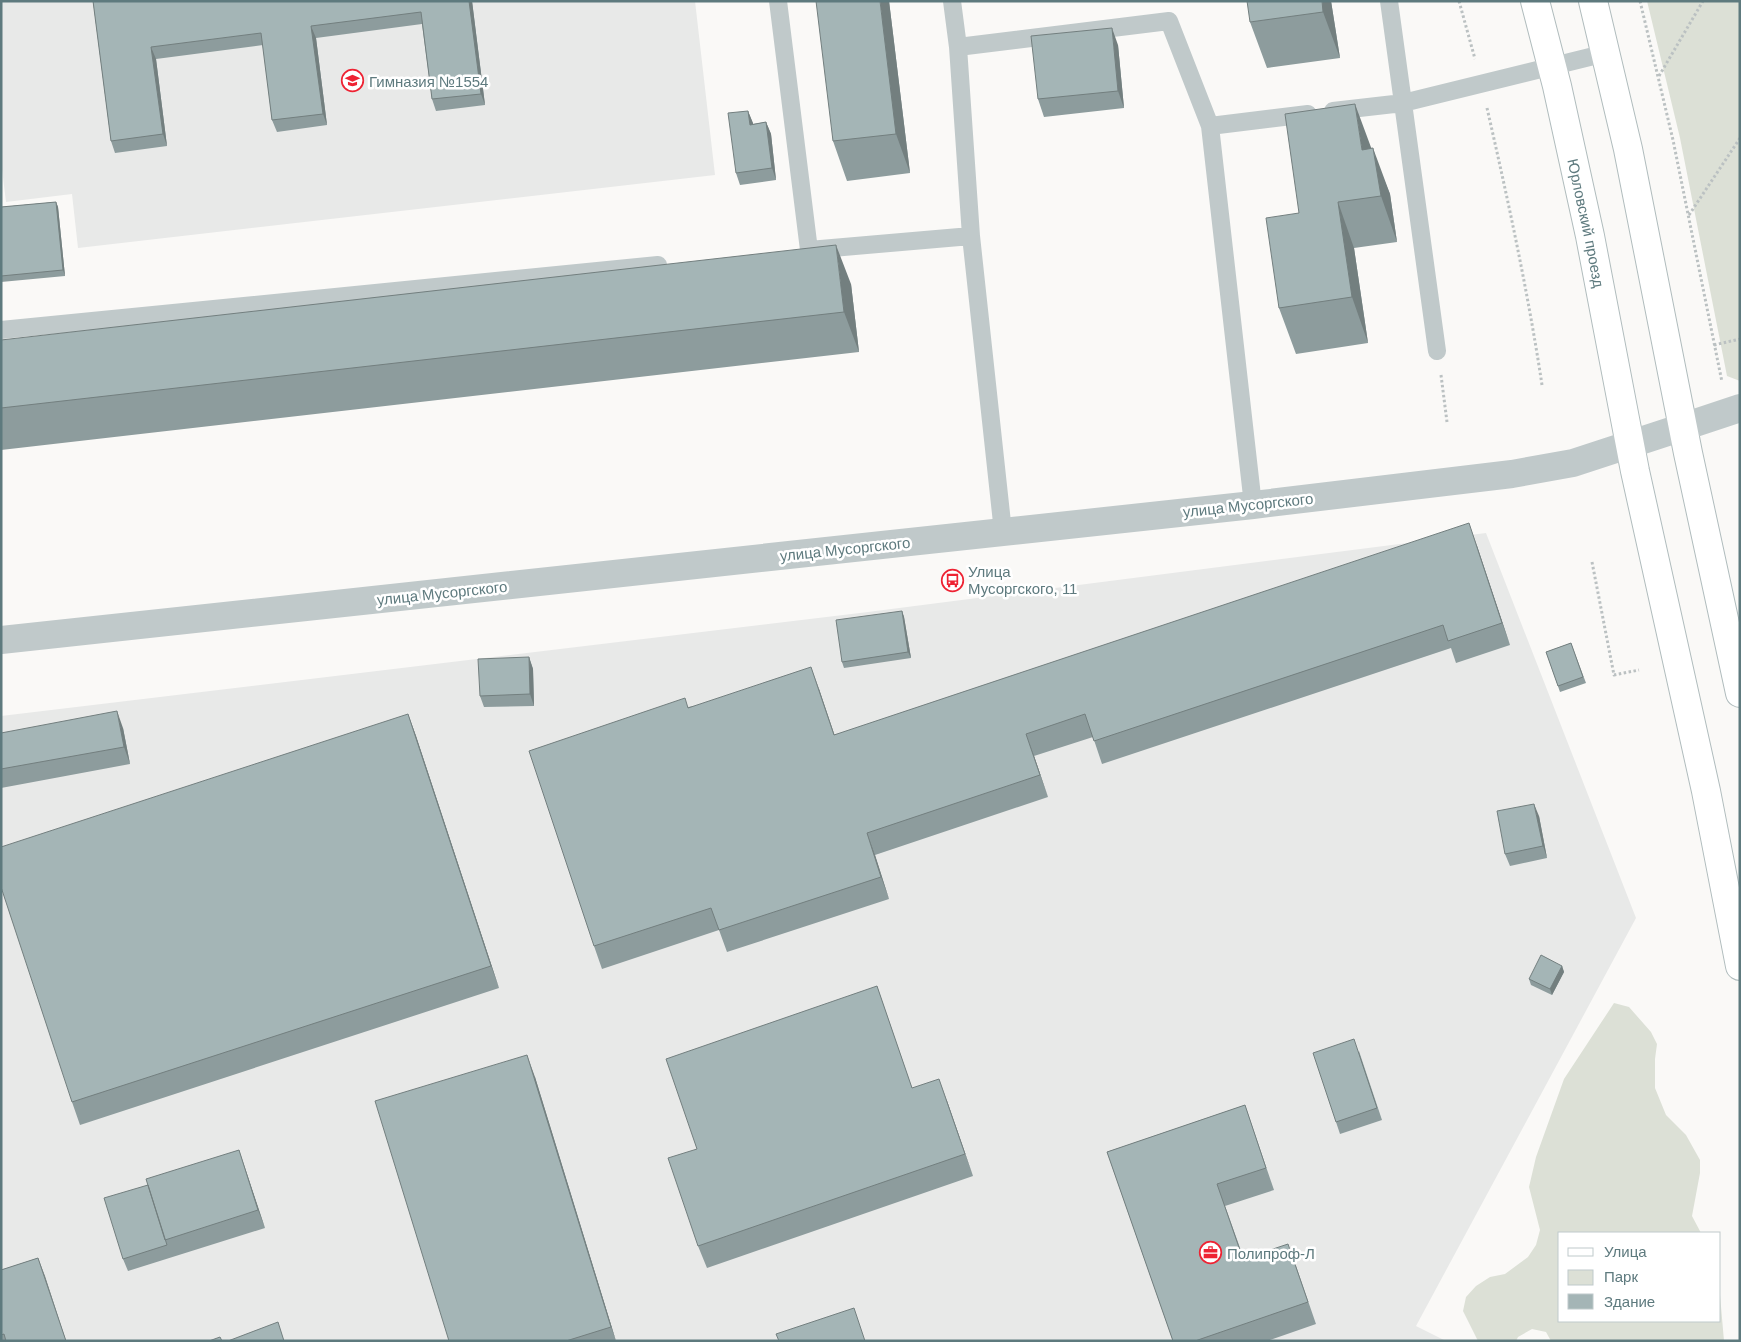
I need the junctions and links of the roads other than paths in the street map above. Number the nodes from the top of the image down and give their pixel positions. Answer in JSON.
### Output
{"nodes":[{"id":1,"x":778,"y":1,"type":"edge"},
{"id":2,"x":952,"y":1,"type":"edge"},
{"id":3,"x":1389,"y":1,"type":"edge"},
{"id":4,"x":1535,"y":1,"type":"edge"},
{"id":5,"x":1593,"y":1,"type":"edge"},
{"id":6,"x":958,"y":47,"type":"junction"},
{"id":7,"x":1606,"y":52,"type":"junction"},
{"id":8,"x":1552,"y":65,"type":"junction"},
{"id":9,"x":1403,"y":103,"type":"junction"},
{"id":10,"x":1210,"y":126,"type":"junction"},
{"id":11,"x":971,"y":236,"type":"junction"},
{"id":12,"x":809,"y":250,"type":"junction"},
{"id":13,"x":790,"y":252,"type":"edge"},
{"id":14,"x":671,"y":264,"type":"edge"},
{"id":15,"x":1,"y":330,"type":"edge"},
{"id":16,"x":1438,"y":352,"type":"road end"},
{"id":17,"x":1734,"y":410,"type":"edge"},
{"id":18,"x":1683,"y":427,"type":"junction"},
{"id":19,"x":1630,"y":445,"type":"junction"},
{"id":20,"x":1253,"y":505,"type":"junction"},
{"id":21,"x":1004,"y":532,"type":"junction"},
{"id":22,"x":1,"y":640,"type":"edge"},
{"id":23,"x":1740,"y":693,"type":"edge"},
{"id":24,"x":1740,"y":966,"type":"edge"}],
"edges":[{"from":1,"to":12,"type":"lane"},
{"from":2,"to":6,"type":"lane"},
{"from":3,"to":9,"type":"lane"},
{"from":4,"to":8,"type":"main road","name":"Юрловский проезд"},
{"from":5,"to":7,"type":"main road"},
{"from":6,"to":10,"type":"lane"},
{"from":6,"to":11,"type":"lane"},
{"from":7,"to":8,"type":"lane"},
{"from":7,"to":18,"type":"main road"},
{"from":8,"to":9,"type":"lane"},
{"from":8,"to":19,"type":"main road","name":"Юрловский проезд"},
{"from":9,"to":10,"type":"lane"},
{"from":9,"to":16,"type":"lane"},
{"from":10,"to":20,"type":"lane"},
{"from":11,"to":12,"type":"lane"},
{"from":11,"to":21,"type":"lane"},
{"from":12,"to":13,"type":"lane"},
{"from":14,"to":15,"type":"lane"},
{"from":17,"to":18,"type":"street","name":"улица Мусоргского"},
{"from":18,"to":19,"type":"street","name":"улица Мусоргского"},
{"from":18,"to":23,"type":"main road"},
{"from":19,"to":20,"type":"street","name":"улица Мусоргского"},
{"from":19,"to":24,"type":"main road","name":"Юрловский проезд"},
{"from":20,"to":21,"type":"street","name":"улица Мусоргского"},
{"from":21,"to":22,"type":"street","name":"улица Мусоргского"}]}
